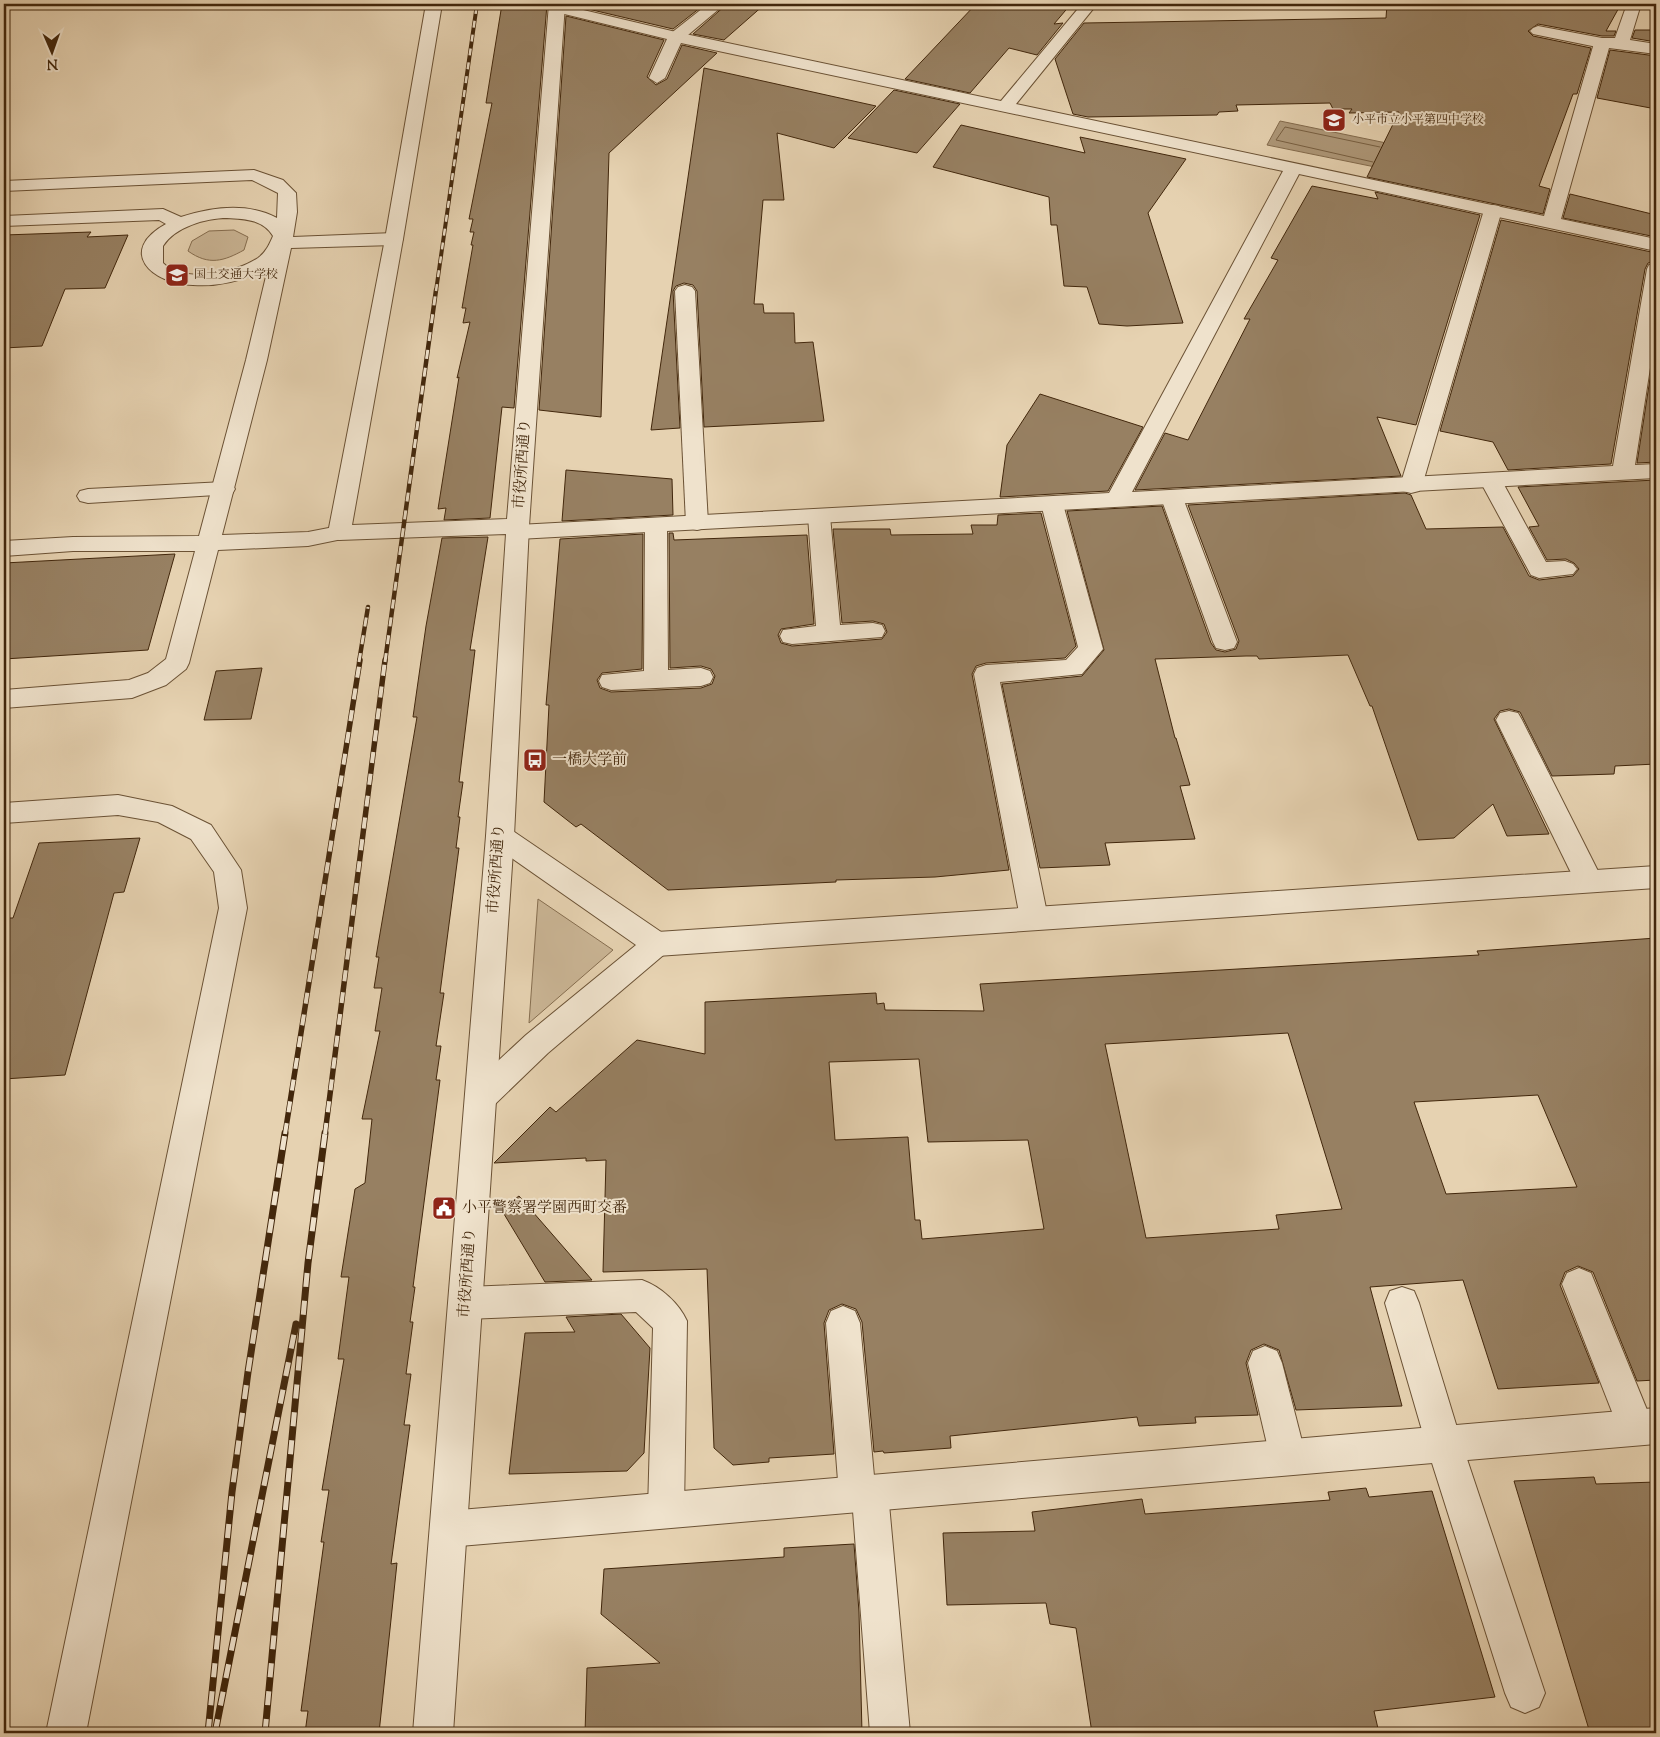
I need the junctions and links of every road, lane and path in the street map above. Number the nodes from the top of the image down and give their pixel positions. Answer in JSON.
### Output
{"nodes":[{"id":1,"x":434,"y":4,"type":"edge"},
{"id":2,"x":717,"y":4,"type":"edge"},
{"id":3,"x":1090,"y":4,"type":"edge"},
{"id":4,"x":1634,"y":4,"type":"edge"},
{"id":5,"x":557,"y":6,"type":"edge"},
{"id":6,"x":1538,"y":31,"type":"dead end"},
{"id":7,"x":676,"y":37,"type":"junction"},
{"id":8,"x":1602,"y":43,"type":"junction"},
{"id":9,"x":1621,"y":43,"type":"junction"},
{"id":10,"x":1656,"y":49,"type":"edge"},
{"id":11,"x":656,"y":78,"type":"dead end"},
{"id":12,"x":1006,"y":105,"type":"junction"},
{"id":13,"x":1294,"y":167,"type":"junction"},
{"id":14,"x":4,"y":186,"type":"edge"},
{"id":15,"x":1493,"y":210,"type":"junction"},
{"id":16,"x":4,"y":221,"type":"edge"},
{"id":17,"x":1551,"y":222,"type":"junction"},
{"id":18,"x":179,"y":224,"type":"junction"},
{"id":19,"x":394,"y":239,"type":"junction"},
{"id":20,"x":281,"y":243,"type":"junction"},
{"id":21,"x":1656,"y":245,"type":"edge"},
{"id":22,"x":1656,"y":269,"type":"edge"},
{"id":23,"x":684,"y":291,"type":"dead end"},
{"id":24,"x":1656,"y":472,"type":"edge"},
{"id":25,"x":1623,"y":473,"type":"junction"},
{"id":26,"x":1491,"y":482,"type":"junction"},
{"id":27,"x":1411,"y":486,"type":"junction"},
{"id":28,"x":224,"y":488,"type":"junction"},
{"id":29,"x":88,"y":496,"type":"dead end"},
{"id":30,"x":1172,"y":498,"type":"junction"},
{"id":31,"x":1116,"y":501,"type":"junction"},
{"id":32,"x":1052,"y":504,"type":"junction"},
{"id":33,"x":819,"y":516,"type":"junction"},
{"id":34,"x":697,"y":523,"type":"junction"},
{"id":35,"x":656,"y":525,"type":"junction"},
{"id":36,"x":518,"y":529,"type":"junction"},
{"id":37,"x":339,"y":534,"type":"junction"},
{"id":38,"x":208,"y":543,"type":"junction"},
{"id":39,"x":4,"y":548,"type":"edge"},
{"id":40,"x":1566,"y":569,"type":"dead end"},
{"id":41,"x":873,"y":631,"type":"dead end"},
{"id":42,"x":829,"y":634,"type":"junction"},
{"id":43,"x":792,"y":636,"type":"dead end"},
{"id":44,"x":1225,"y":642,"type":"dead end"},
{"id":45,"x":700,"y":677,"type":"dead end"},
{"id":46,"x":656,"y":679,"type":"junction"},
{"id":47,"x":611,"y":681,"type":"dead end"},
{"id":48,"x":4,"y":699,"type":"edge"},
{"id":49,"x":1509,"y":720,"type":"dead end"},
{"id":50,"x":4,"y":813,"type":"edge"},
{"id":51,"x":500,"y":836,"type":"junction"},
{"id":52,"x":1656,"y":877,"type":"edge"},
{"id":53,"x":1589,"y":882,"type":"junction"},
{"id":54,"x":1034,"y":918,"type":"junction"},
{"id":55,"x":657,"y":944,"type":"junction"},
{"id":56,"x":481,"y":1097,"type":"junction"},
{"id":57,"x":1579,"y":1284,"type":"dead end"},
{"id":58,"x":466,"y":1303,"type":"junction"},
{"id":59,"x":1402,"y":1303,"type":"dead end"},
{"id":60,"x":842,"y":1323,"type":"dead end"},
{"id":61,"x":1265,"y":1363,"type":"dead end"},
{"id":62,"x":1649,"y":1431,"type":"edge"},
{"id":63,"x":1444,"y":1444,"type":"junction"},
{"id":64,"x":1288,"y":1457,"type":"junction"},
{"id":65,"x":864,"y":1494,"type":"junction"},
{"id":66,"x":666,"y":1510,"type":"junction"},
{"id":67,"x":448,"y":1529,"type":"junction"},
{"id":68,"x":1525,"y":1693,"type":"dead end"},
{"id":69,"x":66,"y":1733,"type":"edge"},
{"id":70,"x":433,"y":1733,"type":"edge"},
{"id":71,"x":890,"y":1733,"type":"edge"}],
"edges":[{"from":1,"to":19,"type":"street"},
{"from":2,"to":7,"type":"street"},
{"from":3,"to":12,"type":"street"},
{"from":4,"to":9,"type":"street"},
{"from":5,"to":7,"type":"street"},
{"from":5,"to":36,"type":"street","name":"市役所西通り"},
{"from":6,"to":8,"type":"street"},
{"from":7,"to":11,"type":"street"},
{"from":7,"to":12,"type":"street"},
{"from":8,"to":9,"type":"street"},
{"from":8,"to":17,"type":"street"},
{"from":9,"to":10,"type":"street"},
{"from":12,"to":13,"type":"street"},
{"from":13,"to":15,"type":"street"},
{"from":13,"to":31,"type":"street"},
{"from":14,"to":20,"type":"street"},
{"from":15,"to":17,"type":"street"},
{"from":15,"to":27,"type":"street"},
{"from":16,"to":18,"type":"street"},
{"from":17,"to":21,"type":"street"},
{"from":18,"to":20,"type":"street"},
{"from":18,"to":20,"type":"street"},
{"from":19,"to":20,"type":"street"},
{"from":19,"to":37,"type":"street"},
{"from":20,"to":28,"type":"street"},
{"from":22,"to":25,"type":"street"},
{"from":23,"to":34,"type":"street"},
{"from":24,"to":25,"type":"street"},
{"from":25,"to":26,"type":"street"},
{"from":26,"to":27,"type":"street"},
{"from":26,"to":40,"type":"street"},
{"from":27,"to":30,"type":"street"},
{"from":28,"to":29,"type":"street"},
{"from":28,"to":38,"type":"street"},
{"from":30,"to":31,"type":"street"},
{"from":30,"to":44,"type":"street"},
{"from":31,"to":32,"type":"street"},
{"from":32,"to":33,"type":"street"},
{"from":32,"to":54,"type":"street"},
{"from":33,"to":34,"type":"street"},
{"from":33,"to":42,"type":"street"},
{"from":34,"to":35,"type":"street"},
{"from":35,"to":36,"type":"street"},
{"from":35,"to":46,"type":"street"},
{"from":36,"to":37,"type":"street"},
{"from":36,"to":51,"type":"street","name":"市役所西通り"},
{"from":37,"to":38,"type":"street"},
{"from":38,"to":39,"type":"street"},
{"from":38,"to":48,"type":"street"},
{"from":41,"to":42,"type":"street"},
{"from":42,"to":43,"type":"street"},
{"from":45,"to":46,"type":"street"},
{"from":46,"to":47,"type":"street"},
{"from":49,"to":53,"type":"street"},
{"from":50,"to":69,"type":"street"},
{"from":51,"to":55,"type":"street"},
{"from":51,"to":56,"type":"street","name":"市役所西通り"},
{"from":52,"to":53,"type":"street"},
{"from":53,"to":54,"type":"street"},
{"from":54,"to":55,"type":"street"},
{"from":55,"to":56,"type":"street"},
{"from":56,"to":58,"type":"street","name":"市役所西通り"},
{"from":57,"to":62,"type":"street"},
{"from":58,"to":66,"type":"street"},
{"from":58,"to":67,"type":"street","name":"市役所西通り"},
{"from":59,"to":63,"type":"street"},
{"from":60,"to":65,"type":"street"},
{"from":61,"to":64,"type":"street"},
{"from":62,"to":63,"type":"street"},
{"from":63,"to":64,"type":"street"},
{"from":63,"to":68,"type":"street"},
{"from":64,"to":65,"type":"street"},
{"from":65,"to":66,"type":"street"},
{"from":65,"to":71,"type":"street"},
{"from":66,"to":67,"type":"street"},
{"from":67,"to":70,"type":"street","name":"市役所西通り"}]}
